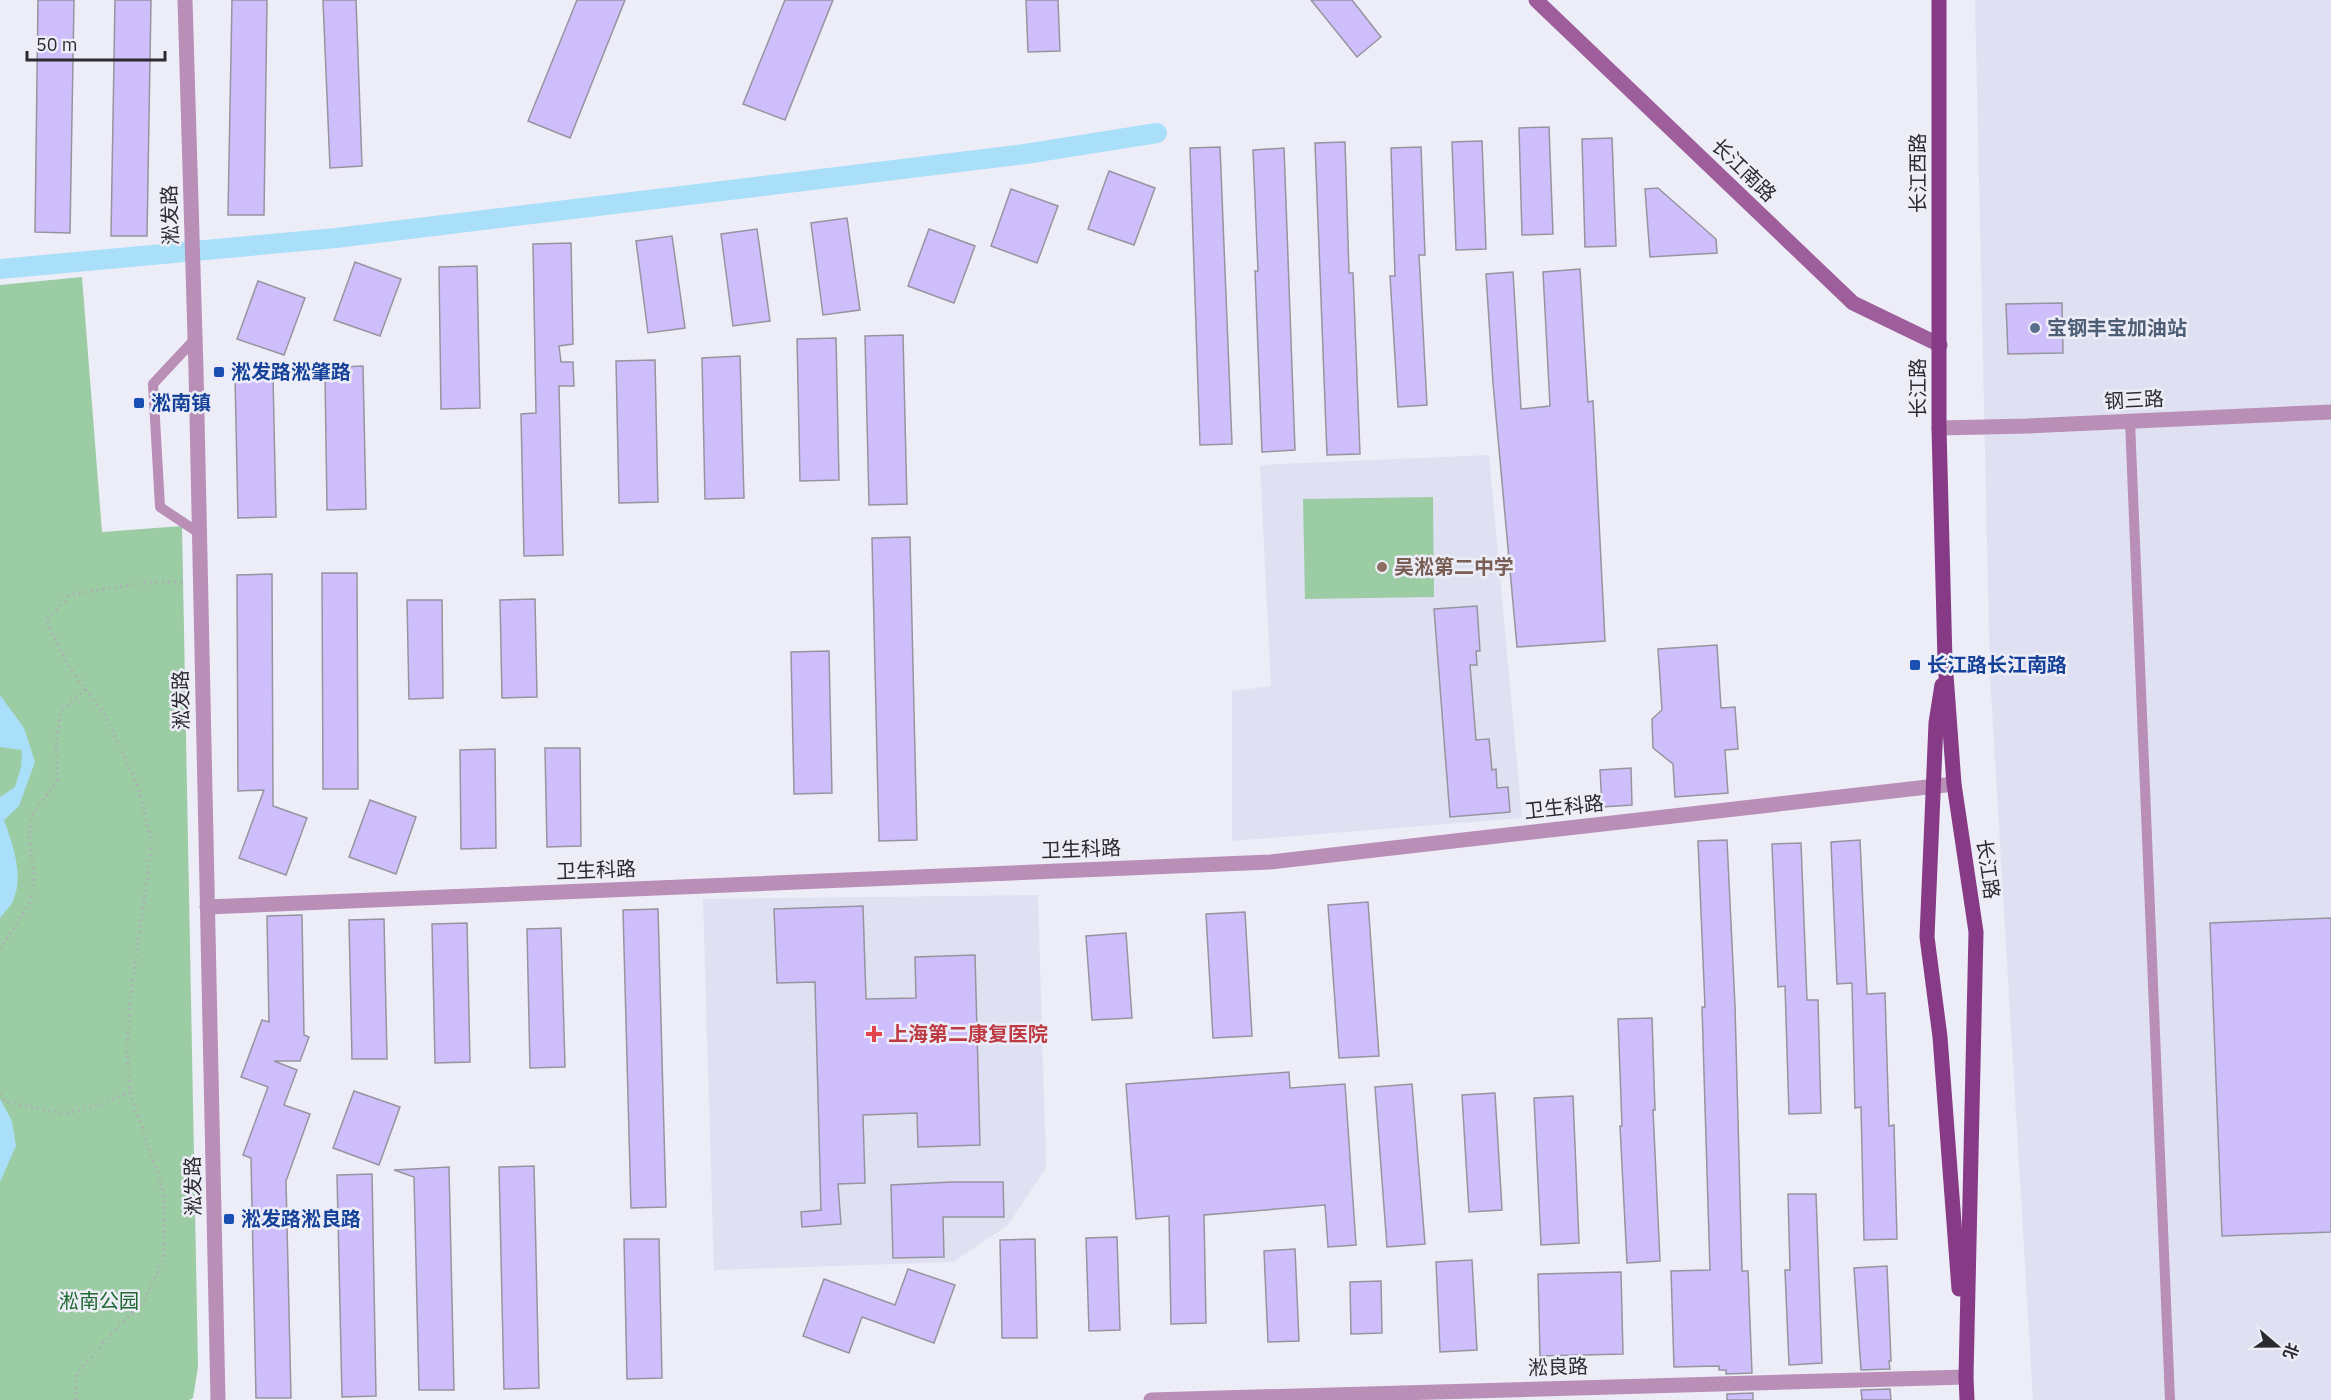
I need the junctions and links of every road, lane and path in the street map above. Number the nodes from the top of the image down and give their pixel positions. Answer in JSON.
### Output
{"nodes":[{"id":1,"x":185,"y":0,"type":"edge"},
{"id":2,"x":1536,"y":0,"type":"edge"},
{"id":3,"x":1939,"y":0,"type":"edge"},
{"id":4,"x":194,"y":339,"type":"junction"},
{"id":5,"x":1940,"y":345,"type":"junction"},
{"id":6,"x":2331,"y":412,"type":"edge"},
{"id":7,"x":2130,"y":421,"type":"junction"},
{"id":8,"x":1939,"y":428,"type":"junction"},
{"id":9,"x":199,"y":533,"type":"junction"},
{"id":10,"x":200,"y":582,"type":"junction"},
{"id":11,"x":1945,"y":661,"type":"junction"},
{"id":12,"x":86,"y":689,"type":"junction"},
{"id":13,"x":1954,"y":784,"type":"junction"},
{"id":14,"x":1934,"y":786,"type":"junction"},
{"id":15,"x":207,"y":908,"type":"junction"},
{"id":16,"x":0,"y":949,"type":"edge"},
{"id":17,"x":130,"y":1092,"type":"junction"},
{"id":18,"x":0,"y":1094,"type":"edge"},
{"id":19,"x":1966,"y":1377,"type":"junction"},
{"id":20,"x":75,"y":1400,"type":"edge"},
{"id":21,"x":218,"y":1400,"type":"edge"},
{"id":22,"x":1152,"y":1400,"type":"edge"},
{"id":23,"x":1967,"y":1400,"type":"edge"},
{"id":24,"x":2170,"y":1400,"type":"edge"}],
"edges":[{"from":1,"to":4,"type":"street","name":"淞发路"},
{"from":2,"to":5,"type":"main road","name":"长江南路"},
{"from":3,"to":5,"type":"main road","name":"长江西路"},
{"from":4,"to":9,"type":"street","name":"淞发路"},
{"from":4,"to":9,"type":"lane"},
{"from":5,"to":8,"type":"main road","name":"长江路"},
{"from":6,"to":7,"type":"street","name":"钢三路"},
{"from":7,"to":8,"type":"street","name":"钢三路"},
{"from":7,"to":24,"type":"lane"},
{"from":8,"to":11,"type":"main road","name":"长江路"},
{"from":9,"to":10,"type":"street","name":"淞发路"},
{"from":10,"to":12,"type":"path"},
{"from":10,"to":15,"type":"street","name":"淞发路"},
{"from":11,"to":13,"type":"main road","name":"长江路"},
{"from":11,"to":14,"type":"main road"},
{"from":12,"to":16,"type":"path"},
{"from":12,"to":17,"type":"path"},
{"from":13,"to":14,"type":"street","name":"卫生科路"},
{"from":13,"to":19,"type":"main road","name":"长江路"},
{"from":14,"to":15,"type":"street","name":"卫生科路"},
{"from":14,"to":19,"type":"main road"},
{"from":15,"to":21,"type":"street","name":"淞发路"},
{"from":17,"to":18,"type":"path"},
{"from":17,"to":20,"type":"path"},
{"from":19,"to":22,"type":"street","name":"淞良路"},
{"from":19,"to":23,"type":"main road","name":"长江路"}]}
